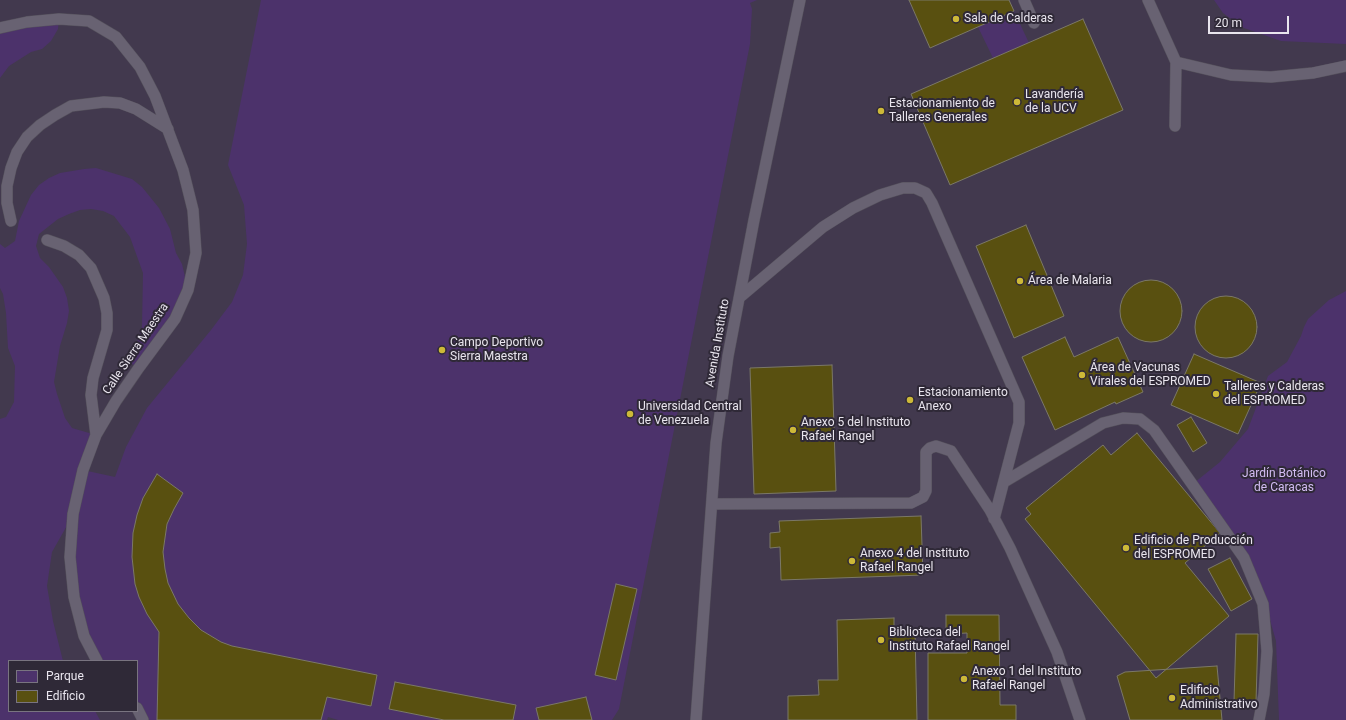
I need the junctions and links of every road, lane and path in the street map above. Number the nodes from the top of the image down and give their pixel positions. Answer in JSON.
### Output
{"nodes":[{"id":1,"x":800,"y":0,"type":"edge"},
{"id":2,"x":1024,"y":0,"type":"edge"},
{"id":3,"x":1148,"y":0,"type":"edge"},
{"id":4,"x":1034,"y":22,"type":"dead end"},
{"id":5,"x":0,"y":28,"type":"edge"},
{"id":6,"x":1176,"y":62,"type":"junction"},
{"id":7,"x":1346,"y":66,"type":"edge"},
{"id":8,"x":1175,"y":126,"type":"dead end"},
{"id":9,"x":168,"y":129,"type":"junction"},
{"id":10,"x":11,"y":221,"type":"dead end"},
{"id":11,"x":47,"y":240,"type":"dead end"},
{"id":12,"x":739,"y":298,"type":"junction"},
{"id":13,"x":96,"y":435,"type":"junction"},
{"id":14,"x":1004,"y":482,"type":"junction"},
{"id":15,"x":712,"y":504,"type":"junction"},
{"id":16,"x":994,"y":519,"type":"junction"},
{"id":17,"x":97,"y":660,"type":"edge"},
{"id":18,"x":138,"y":710,"type":"edge"},
{"id":19,"x":143,"y":720,"type":"edge"},
{"id":20,"x":696,"y":720,"type":"edge"},
{"id":21,"x":1080,"y":720,"type":"edge"},
{"id":22,"x":1259,"y":720,"type":"edge"}],
"edges":[{"from":1,"to":12,"type":"lane","name":"Avenida Instituto"},
{"from":2,"to":4,"type":"lane"},
{"from":3,"to":6,"type":"lane"},
{"from":5,"to":9,"type":"lane","name":"Calle Sierra Maestra"},
{"from":6,"to":7,"type":"lane"},
{"from":6,"to":8,"type":"lane"},
{"from":9,"to":10,"type":"lane"},
{"from":9,"to":13,"type":"lane","name":"Calle Sierra Maestra"},
{"from":11,"to":13,"type":"lane"},
{"from":12,"to":14,"type":"lane"},
{"from":12,"to":15,"type":"lane","name":"Avenida Instituto"},
{"from":13,"to":17,"type":"lane","name":"Calle Sierra Maestra"},
{"from":14,"to":16,"type":"lane"},
{"from":14,"to":22,"type":"lane"},
{"from":15,"to":16,"type":"lane"},
{"from":15,"to":20,"type":"lane","name":"Avenida Instituto"},
{"from":16,"to":21,"type":"lane"},
{"from":18,"to":19,"type":"lane"}]}
